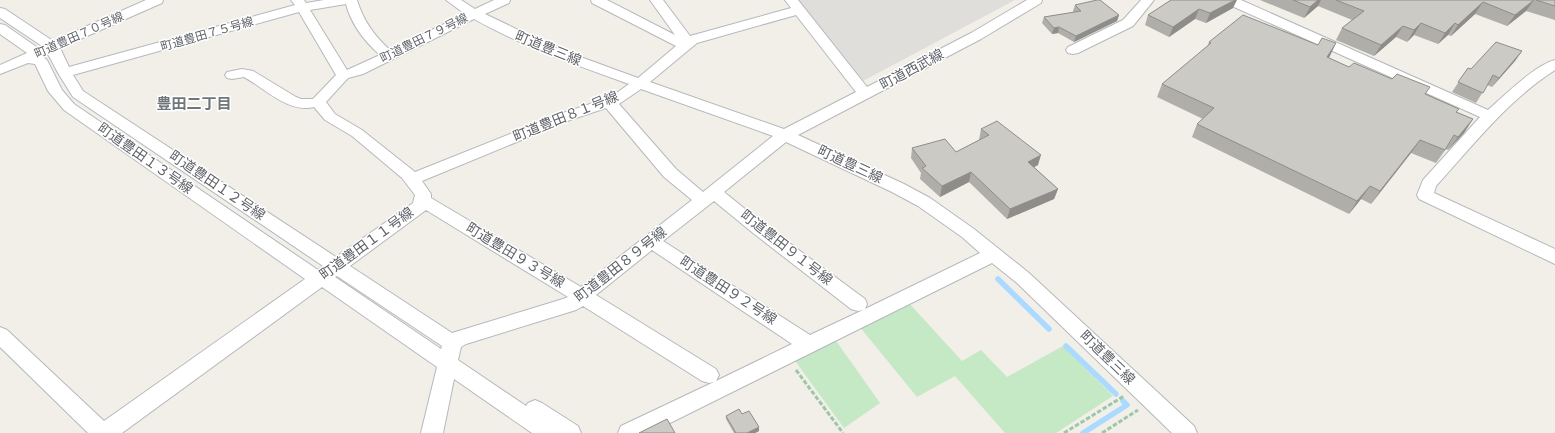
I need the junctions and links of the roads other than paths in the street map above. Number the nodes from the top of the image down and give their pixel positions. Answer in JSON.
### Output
{"nodes":[{"id":1,"x":157,"y":0,"type":"edge"},
{"id":2,"x":350,"y":0,"type":"edge"},
{"id":3,"x":452,"y":0,"type":"edge"},
{"id":4,"x":504,"y":0,"type":"edge"},
{"id":5,"x":597,"y":0,"type":"edge"},
{"id":6,"x":656,"y":0,"type":"edge"},
{"id":7,"x":1036,"y":0,"type":"edge"},
{"id":8,"x":1148,"y":0,"type":"edge"},
{"id":9,"x":1230,"y":0,"type":"edge"},
{"id":10,"x":300,"y":4,"type":"edge"},
{"id":11,"x":795,"y":5,"type":"edge"},
{"id":12,"x":0,"y":12,"type":"edge"},
{"id":13,"x":474,"y":14,"type":"junction"},
{"id":14,"x":0,"y":28,"type":"edge"},
{"id":15,"x":687,"y":44,"type":"junction"},
{"id":16,"x":52,"y":47,"type":"junction"},
{"id":17,"x":1073,"y":50,"type":"dead end"},
{"id":18,"x":32,"y":56,"type":"junction"},
{"id":19,"x":389,"y":56,"type":"junction"},
{"id":20,"x":1555,"y":64,"type":"edge"},
{"id":21,"x":0,"y":70,"type":"edge"},
{"id":22,"x":65,"y":73,"type":"junction"},
{"id":23,"x":232,"y":75,"type":"dead end"},
{"id":24,"x":344,"y":75,"type":"junction"},
{"id":25,"x":640,"y":83,"type":"junction"},
{"id":26,"x":865,"y":94,"type":"junction"},
{"id":27,"x":318,"y":102,"type":"junction"},
{"id":28,"x":609,"y":102,"type":"junction"},
{"id":29,"x":1490,"y":116,"type":"junction"},
{"id":30,"x":785,"y":135,"type":"junction"},
{"id":31,"x":413,"y":179,"type":"junction"},
{"id":32,"x":708,"y":196,"type":"junction"},
{"id":33,"x":423,"y":201,"type":"junction"},
{"id":34,"x":652,"y":242,"type":"junction"},
{"id":35,"x":994,"y":254,"type":"junction"},
{"id":36,"x":1555,"y":257,"type":"edge"},
{"id":37,"x":325,"y":274,"type":"junction"},
{"id":38,"x":583,"y":296,"type":"junction"},
{"id":39,"x":858,"y":304,"type":"dead end"},
{"id":40,"x":0,"y":335,"type":"edge"},
{"id":41,"x":806,"y":343,"type":"junction"},
{"id":42,"x":450,"y":353,"type":"junction"},
{"id":43,"x":709,"y":375,"type":"dead end"},
{"id":44,"x":104,"y":433,"type":"edge"},
{"id":45,"x":432,"y":433,"type":"edge"},
{"id":46,"x":549,"y":433,"type":"edge"},
{"id":47,"x":570,"y":433,"type":"edge"},
{"id":48,"x":629,"y":433,"type":"edge"},
{"id":49,"x":1186,"y":433,"type":"edge"}],
"edges":[{"from":1,"to":16,"type":"street","name":"町道豊田７０号線"},
{"from":2,"to":10,"type":"street","name":"町道豊田７５号線"},
{"from":2,"to":19,"type":"street"},
{"from":3,"to":13,"type":"street","name":"町道豊三線"},
{"from":4,"to":13,"type":"street","name":"町道豊田７９号線"},
{"from":5,"to":15,"type":"street"},
{"from":6,"to":15,"type":"street"},
{"from":7,"to":26,"type":"street","name":"町道西武線"},
{"from":8,"to":17,"type":"street"},
{"from":9,"to":29,"type":"street"},
{"from":10,"to":22,"type":"street","name":"町道豊田７５号線"},
{"from":10,"to":24,"type":"street"},
{"from":11,"to":15,"type":"street","name":"町道豊田８１号線"},
{"from":11,"to":26,"type":"street"},
{"from":12,"to":16,"type":"street","name":"町道豊田１２号線"},
{"from":13,"to":19,"type":"street","name":"町道豊田７９号線"},
{"from":13,"to":25,"type":"street","name":"町道豊三線"},
{"from":14,"to":18,"type":"street","name":"町道豊田１３号線"},
{"from":15,"to":25,"type":"street","name":"町道豊田８１号線"},
{"from":16,"to":18,"type":"street","name":"町道豊田７０号線"},
{"from":16,"to":22,"type":"street","name":"町道豊田１２号線"},
{"from":18,"to":21,"type":"street","name":"町道豊田７０号線"},
{"from":18,"to":37,"type":"street","name":"町道豊田１３号線"},
{"from":19,"to":24,"type":"street","name":"町道豊田７９号線"},
{"from":20,"to":29,"type":"street"},
{"from":22,"to":37,"type":"street","name":"町道豊田１２号線"},
{"from":23,"to":27,"type":"street"},
{"from":24,"to":27,"type":"street"},
{"from":25,"to":28,"type":"street","name":"町道豊田８１号線"},
{"from":25,"to":30,"type":"street","name":"町道豊三線"},
{"from":26,"to":30,"type":"street","name":"町道西武線"},
{"from":27,"to":31,"type":"street","name":"町道豊田１１号線"},
{"from":28,"to":31,"type":"street","name":"町道豊田８１号線"},
{"from":28,"to":32,"type":"street","name":"町道豊田９１号線"},
{"from":29,"to":36,"type":"street"},
{"from":30,"to":32,"type":"street","name":"町道豊田８９号線"},
{"from":30,"to":35,"type":"street","name":"町道豊三線"},
{"from":31,"to":33,"type":"street","name":"町道豊田１１号線"},
{"from":32,"to":34,"type":"street","name":"町道豊田８９号線"},
{"from":32,"to":39,"type":"street","name":"町道豊田９１号線"},
{"from":33,"to":37,"type":"street","name":"町道豊田１１号線"},
{"from":33,"to":38,"type":"street","name":"町道豊田９３号線"},
{"from":34,"to":38,"type":"street","name":"町道豊田８９号線"},
{"from":34,"to":41,"type":"street","name":"町道豊田９２号線"},
{"from":35,"to":41,"type":"street"},
{"from":35,"to":49,"type":"street","name":"町道豊三線"},
{"from":37,"to":42,"type":"street","name":"町道豊田１３号線"},
{"from":37,"to":44,"type":"street","name":"町道豊田１１号線"},
{"from":38,"to":42,"type":"street","name":"町道豊田８９号線"},
{"from":38,"to":43,"type":"street","name":"町道豊田９３号線"},
{"from":40,"to":44,"type":"street"},
{"from":41,"to":48,"type":"street"},
{"from":42,"to":45,"type":"street"},
{"from":42,"to":46,"type":"street"},
{"from":42,"to":47,"type":"street"}]}
